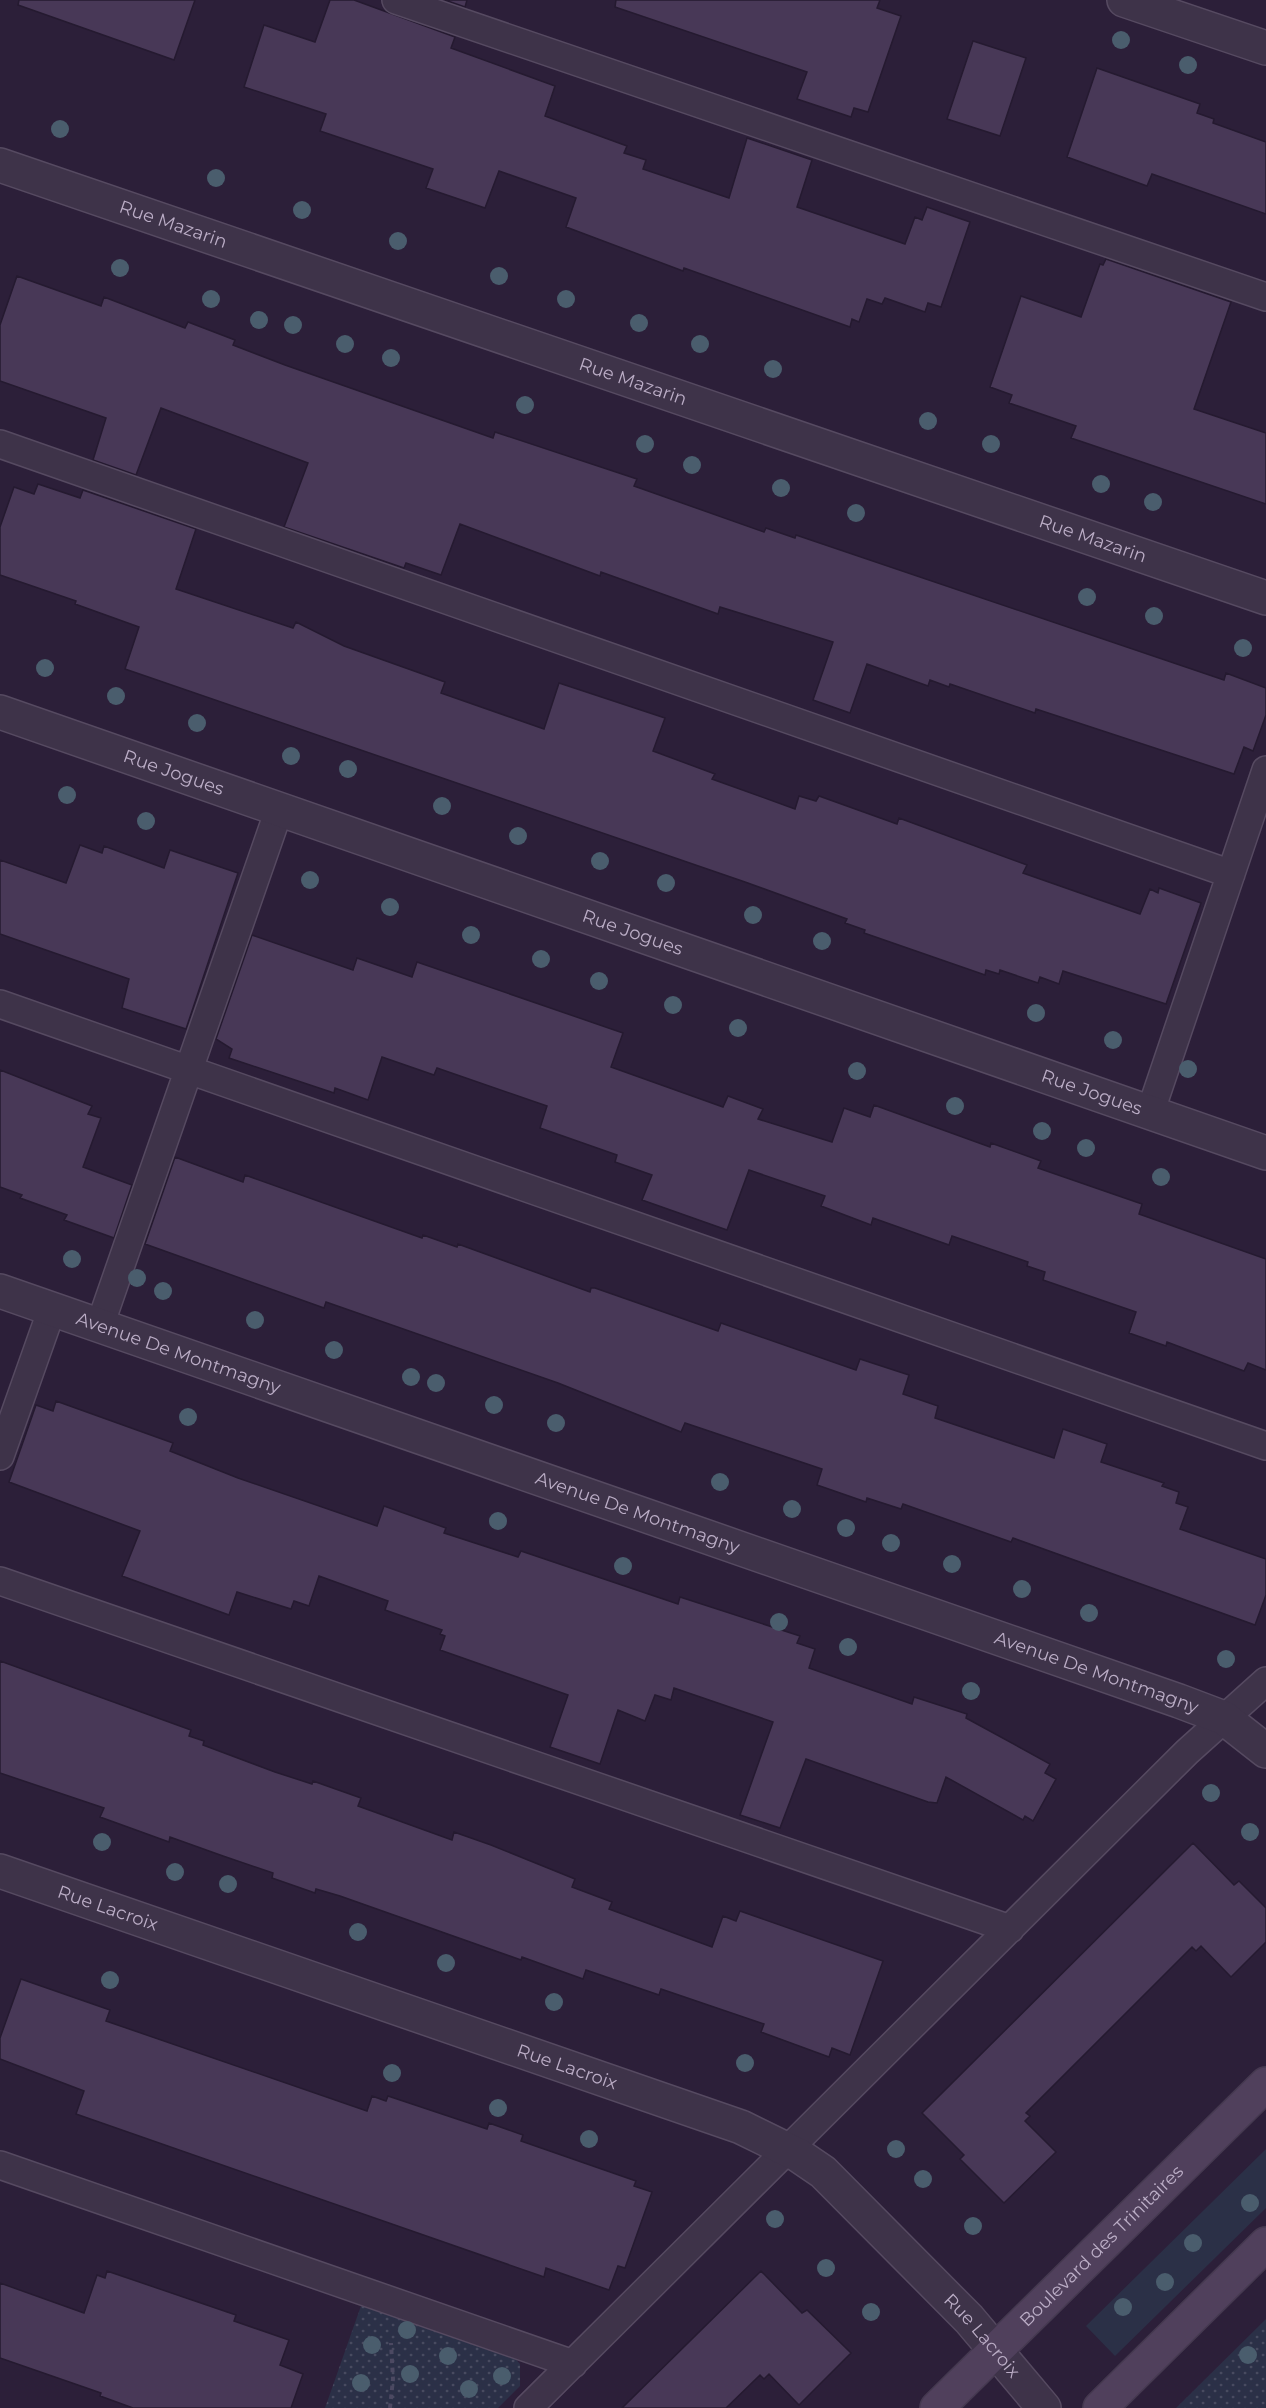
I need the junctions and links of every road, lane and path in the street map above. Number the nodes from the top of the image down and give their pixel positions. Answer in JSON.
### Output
{"nodes":[{"id":1,"x":396,"y":0,"type":"edge"},
{"id":2,"x":1124,"y":0,"type":"edge"},
{"id":3,"x":1266,"y":48,"type":"edge"},
{"id":4,"x":0,"y":165,"type":"edge"},
{"id":5,"x":1266,"y":297,"type":"edge"},
{"id":6,"x":0,"y":444,"type":"edge"},
{"id":7,"x":1266,"y":598,"type":"edge"},
{"id":8,"x":0,"y":712,"type":"edge"},
{"id":9,"x":1266,"y":770,"type":"edge"},
{"id":10,"x":279,"y":810,"type":"junction"},
{"id":11,"x":1231,"y":874,"type":"junction"},
{"id":12,"x":0,"y":1004,"type":"edge"},
{"id":13,"x":189,"y":1071,"type":"junction"},
{"id":14,"x":1150,"y":1113,"type":"junction"},
{"id":15,"x":1266,"y":1154,"type":"edge"},
{"id":16,"x":0,"y":1291,"type":"edge"},
{"id":17,"x":52,"y":1310,"type":"junction"},
{"id":18,"x":100,"y":1325,"type":"junction"},
{"id":19,"x":1266,"y":1446,"type":"edge"},
{"id":20,"x":0,"y":1456,"type":"edge"},
{"id":21,"x":0,"y":1581,"type":"edge"},
{"id":22,"x":1266,"y":1681,"type":"edge"},
{"id":23,"x":1224,"y":1718,"type":"junction"},
{"id":24,"x":1266,"y":1751,"type":"edge"},
{"id":25,"x":0,"y":1871,"type":"edge"},
{"id":26,"x":1010,"y":1929,"type":"junction"},
{"id":27,"x":1266,"y":2084,"type":"edge"},
{"id":28,"x":787,"y":2150,"type":"junction"},
{"id":29,"x":0,"y":2165,"type":"edge"},
{"id":30,"x":1266,"y":2244,"type":"edge"},
{"id":31,"x":386,"y":2299,"type":"junction"},
{"id":32,"x":996,"y":2350,"type":"junction"},
{"id":33,"x":573,"y":2364,"type":"junction"},
{"id":34,"x":390,"y":2408,"type":"edge"},
{"id":35,"x":528,"y":2408,"type":"edge"},
{"id":36,"x":937,"y":2408,"type":"edge"},
{"id":37,"x":1044,"y":2408,"type":"edge"},
{"id":38,"x":1100,"y":2408,"type":"edge"}],
"edges":[{"from":1,"to":5,"type":"lane"},
{"from":2,"to":3,"type":"street"},
{"from":4,"to":7,"type":"street","name":"Rue Mazarin"},
{"from":6,"to":11,"type":"lane"},
{"from":8,"to":10,"type":"street","name":"Rue Jogues"},
{"from":9,"to":11,"type":"lane"},
{"from":10,"to":13,"type":"lane"},
{"from":10,"to":14,"type":"street","name":"Rue Jogues"},
{"from":11,"to":14,"type":"lane"},
{"from":12,"to":13,"type":"lane"},
{"from":13,"to":18,"type":"lane"},
{"from":13,"to":19,"type":"lane"},
{"from":14,"to":15,"type":"street","name":"Rue Jogues"},
{"from":16,"to":17,"type":"street","name":"Avenue De Montmagny"},
{"from":17,"to":18,"type":"street","name":"Avenue De Montmagny"},
{"from":17,"to":20,"type":"lane"},
{"from":18,"to":23,"type":"street","name":"Avenue De Montmagny"},
{"from":21,"to":26,"type":"lane"},
{"from":22,"to":23,"type":"lane"},
{"from":23,"to":24,"type":"street","name":"Avenue De Montmagny"},
{"from":23,"to":26,"type":"lane"},
{"from":25,"to":28,"type":"street","name":"Rue Lacroix"},
{"from":26,"to":28,"type":"lane"},
{"from":27,"to":32,"type":"main road","name":"Boulevard des Trinitaires"},
{"from":28,"to":32,"type":"street","name":"Rue Lacroix"},
{"from":28,"to":33,"type":"lane"},
{"from":29,"to":31,"type":"lane"},
{"from":30,"to":38,"type":"main road"},
{"from":31,"to":33,"type":"lane"},
{"from":31,"to":34,"type":"path"},
{"from":32,"to":36,"type":"main road","name":"Boulevard des Trinitaires"},
{"from":32,"to":37,"type":"street","name":"Rue Lacroix"},
{"from":33,"to":35,"type":"lane"}]}
